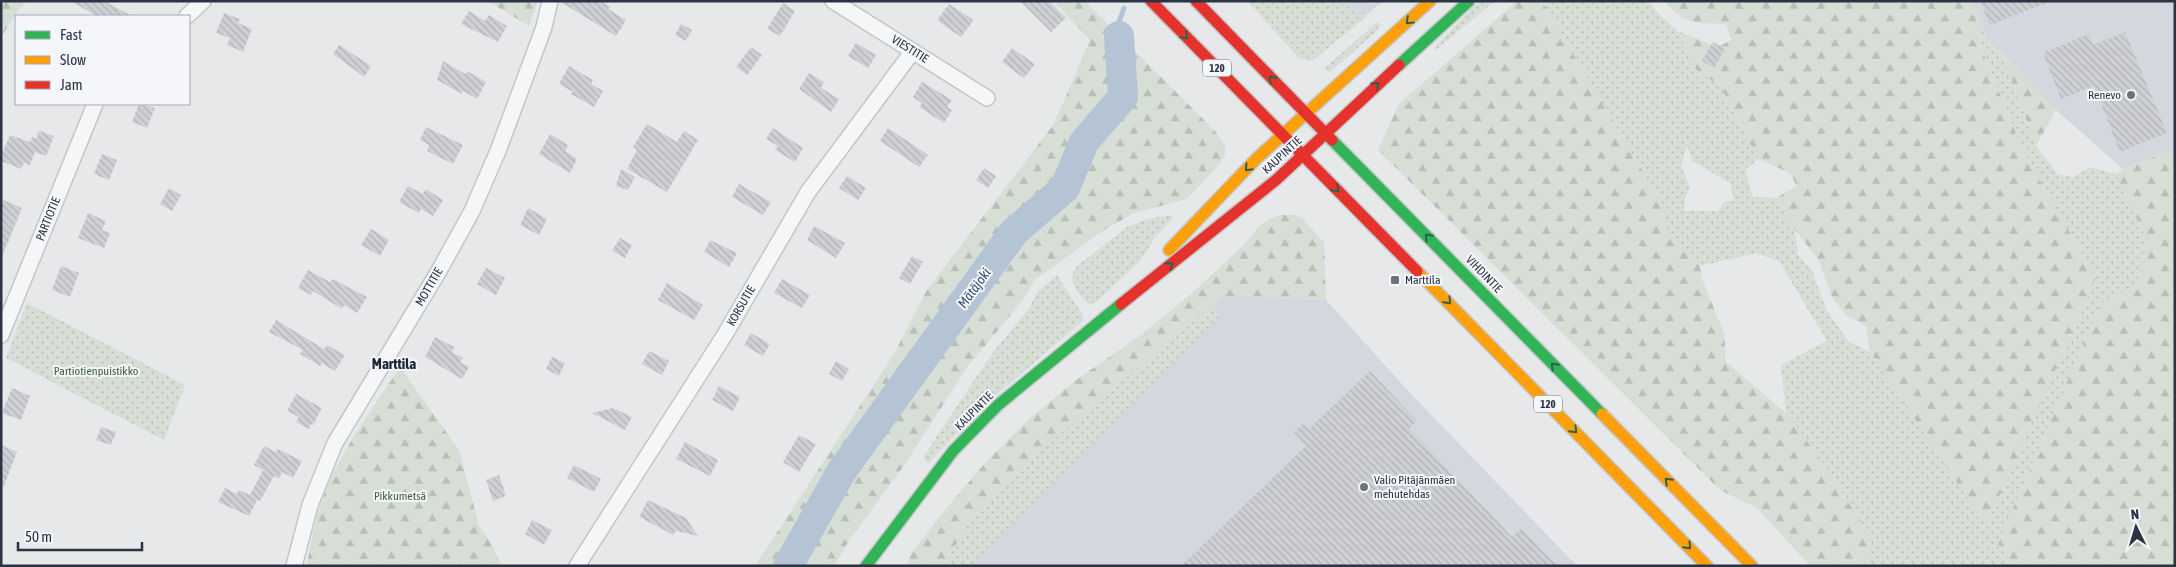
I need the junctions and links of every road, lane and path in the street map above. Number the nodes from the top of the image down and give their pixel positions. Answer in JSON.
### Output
{"nodes":[{"id":1,"x":203,"y":1,"type":"edge"},
{"id":2,"x":550,"y":1,"type":"edge"},
{"id":3,"x":833,"y":1,"type":"edge"},
{"id":4,"x":1151,"y":1,"type":"edge"},
{"id":5,"x":1196,"y":1,"type":"edge"},
{"id":6,"x":1430,"y":1,"type":"edge"},
{"id":7,"x":1468,"y":1,"type":"edge"},
{"id":8,"x":188,"y":15,"type":"edge"},
{"id":9,"x":912,"y":51,"type":"junction"},
{"id":10,"x":987,"y":98,"type":"dead end"},
{"id":11,"x":95,"y":105,"type":"edge"},
{"id":12,"x":1306,"y":114,"type":"junction"},
{"id":13,"x":1325,"y":133,"type":"junction"},
{"id":14,"x":1283,"y":134,"type":"junction"},
{"id":15,"x":1302,"y":154,"type":"junction"},
{"id":16,"x":1105,"y":318,"type":"junction"},
{"id":17,"x":1,"y":335,"type":"edge"},
{"id":18,"x":883,"y":545,"type":"junction"},
{"id":19,"x":294,"y":566,"type":"edge"},
{"id":20,"x":577,"y":566,"type":"edge"},
{"id":21,"x":866,"y":566,"type":"edge"},
{"id":22,"x":874,"y":566,"type":"edge"},
{"id":23,"x":1707,"y":566,"type":"edge"},
{"id":24,"x":1752,"y":566,"type":"edge"}],
"edges":[{"from":1,"to":8,"type":"street"},
{"from":2,"to":19,"type":"street","name":"MOTTITIE"},
{"from":3,"to":9,"type":"street","name":"VIESTITIE"},
{"from":4,"to":14,"type":"main road","number":"120","one_way":true},
{"from":12,"to":5,"type":"main road","name":"VIHDINTIE","number":"120","one_way":true},
{"from":6,"to":12,"type":"main road","name":"KAUPINTIE","one_way":true},
{"from":13,"to":7,"type":"main road","name":"KAUPINTIE","one_way":true},
{"from":9,"to":10,"type":"street","name":"VIESTITIE"},
{"from":9,"to":20,"type":"street","name":"KORSUTIE"},
{"from":11,"to":17,"type":"street","name":"PARTIOTIE"},
{"from":12,"to":13,"type":"main road","name":"VIHDINTIE","number":"120"},
{"from":12,"to":14,"type":"main road","name":"KAUPINTIE"},
{"from":13,"to":15,"type":"main road","name":"KAUPINTIE"},
{"from":24,"to":13,"type":"main road","name":"VIHDINTIE","number":"120","one_way":true},
{"from":14,"to":15,"type":"main road","number":"120"},
{"from":14,"to":16,"type":"main road","name":"KAUPINTIE","one_way":true},
{"from":16,"to":15,"type":"main road","name":"KAUPINTIE","one_way":true},
{"from":15,"to":23,"type":"main road","number":"120","one_way":true},
{"from":16,"to":18,"type":"main road","name":"KAUPINTIE"},
{"from":18,"to":21,"type":"main road","name":"KAUPINTIE"},
{"from":18,"to":22,"type":"main road","name":"KAUPINTIE"}]}
